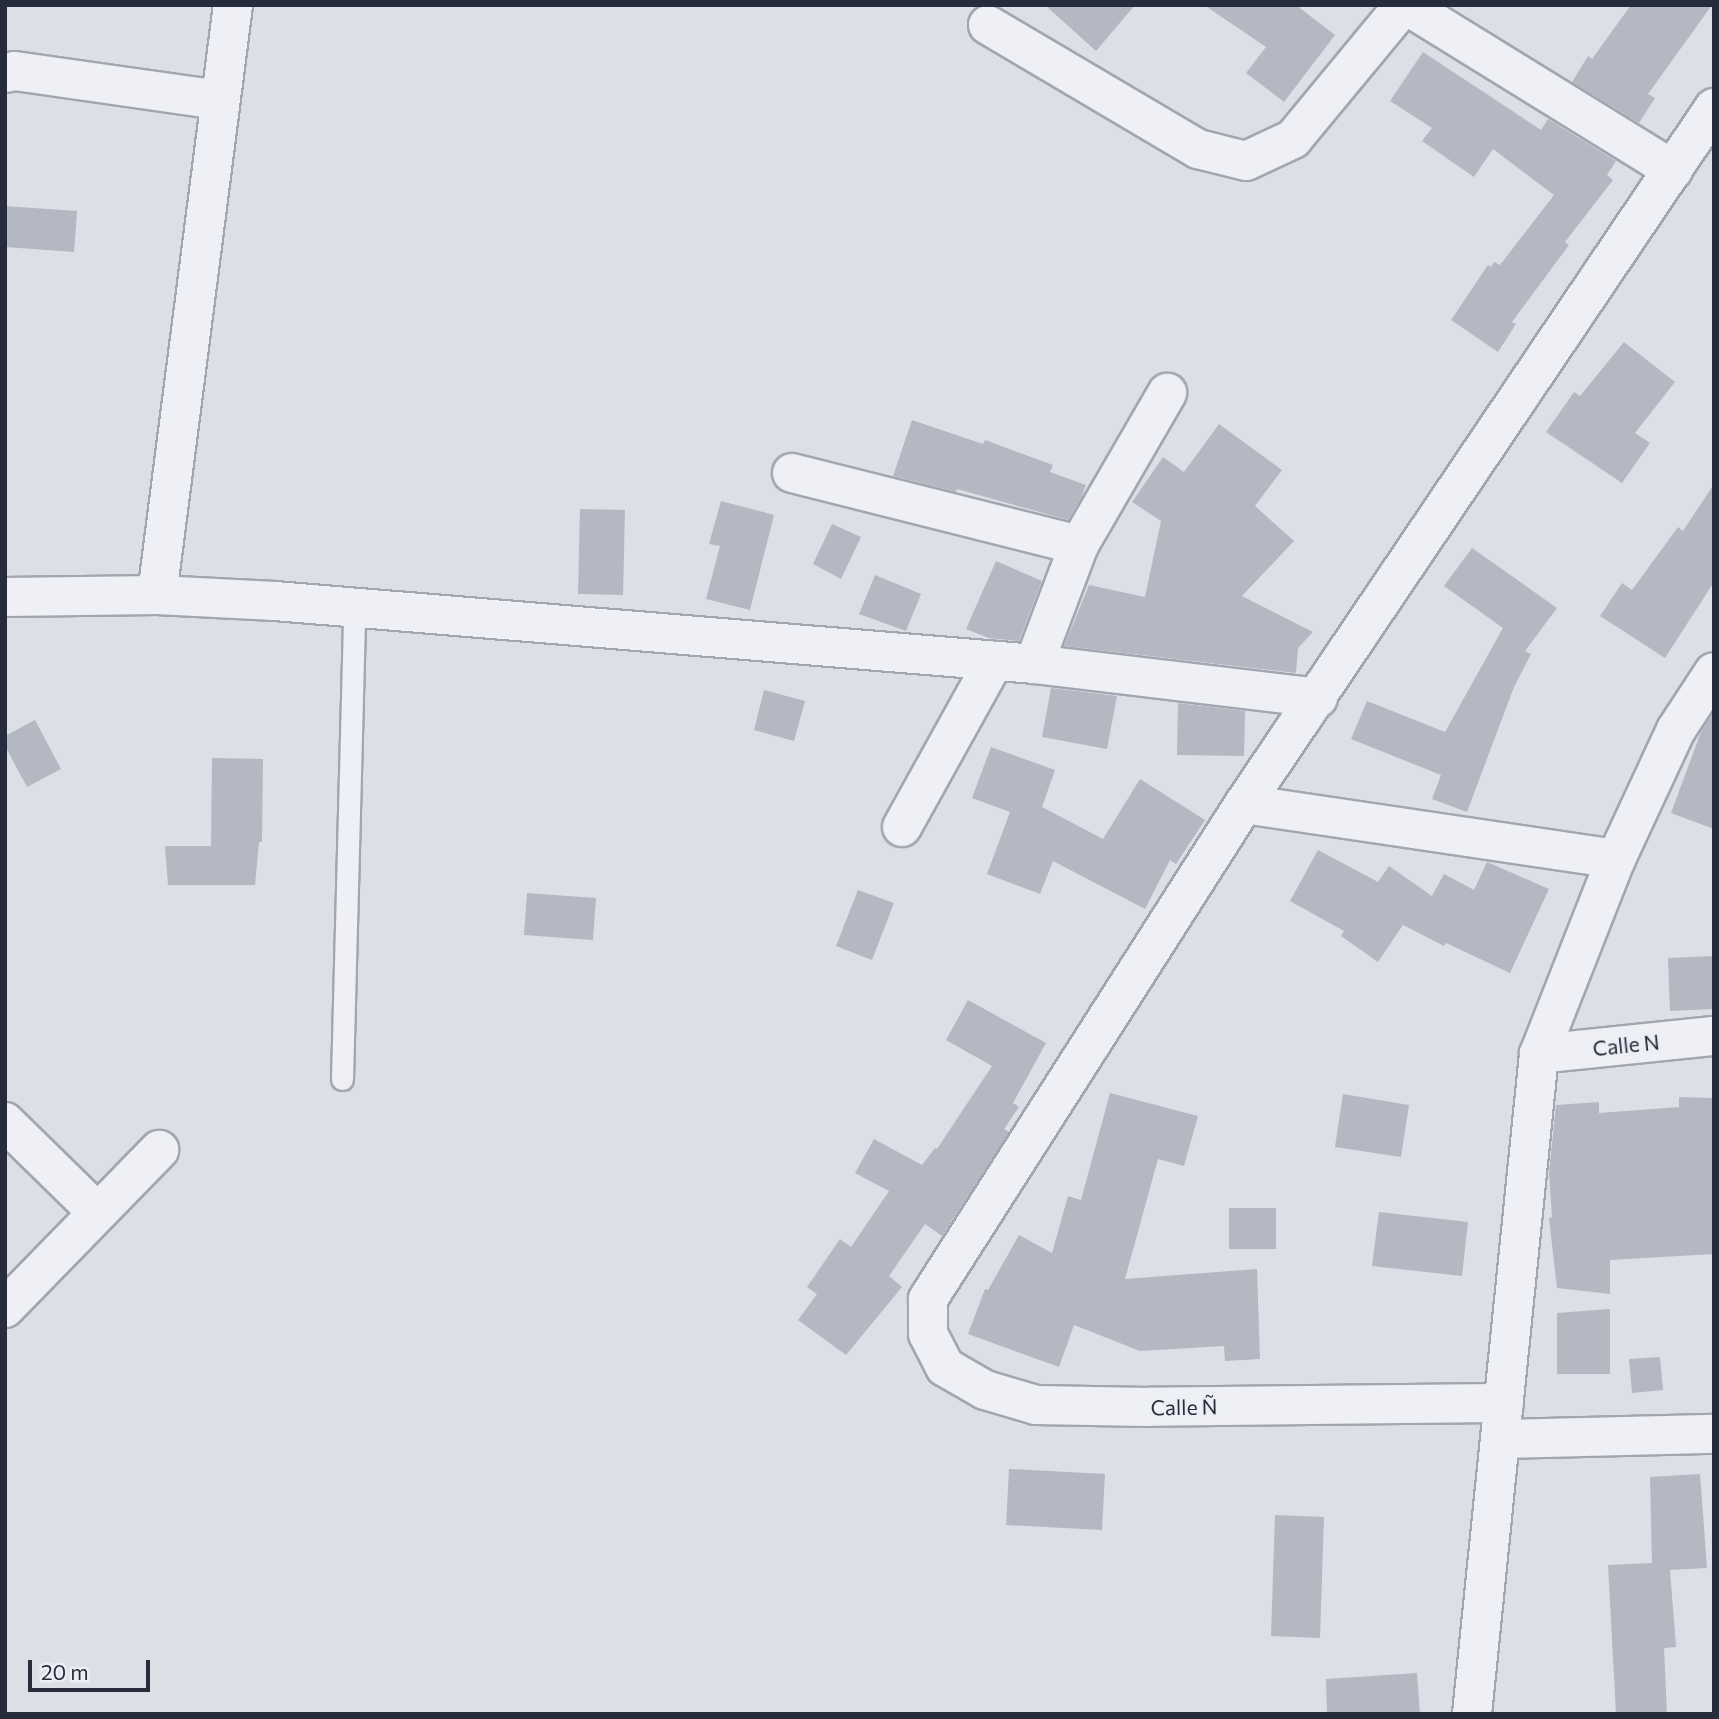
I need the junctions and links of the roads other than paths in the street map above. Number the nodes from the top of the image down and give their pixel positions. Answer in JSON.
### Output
{"nodes":[{"id":1,"x":233,"y":5,"type":"edge"},
{"id":2,"x":1405,"y":5,"type":"edge"},
{"id":3,"x":988,"y":24,"type":"dead end"},
{"id":4,"x":5,"y":72,"type":"edge"},
{"id":5,"x":220,"y":100,"type":"junction"},
{"id":6,"x":1714,"y":108,"type":"edge"},
{"id":7,"x":1673,"y":170,"type":"junction"},
{"id":8,"x":1167,"y":393,"type":"dead end"},
{"id":9,"x":792,"y":473,"type":"dead end"},
{"id":10,"x":1079,"y":545,"type":"junction"},
{"id":11,"x":157,"y":595,"type":"junction"},
{"id":12,"x":5,"y":597,"type":"edge"},
{"id":13,"x":354,"y":608,"type":"junction"},
{"id":14,"x":994,"y":661,"type":"junction"},
{"id":15,"x":1034,"y":664,"type":"junction"},
{"id":16,"x":1714,"y":672,"type":"edge"},
{"id":17,"x":1318,"y":698,"type":"junction"},
{"id":18,"x":1714,"y":728,"type":"edge"},
{"id":19,"x":1676,"y":730,"type":"junction"},
{"id":20,"x":1244,"y":804,"type":"junction"},
{"id":21,"x":902,"y":827,"type":"dead end"},
{"id":22,"x":1616,"y":859,"type":"junction"},
{"id":23,"x":1714,"y":1036,"type":"edge"},
{"id":24,"x":1539,"y":1054,"type":"junction"},
{"id":25,"x":342,"y":1079,"type":"dead end"},
{"id":26,"x":5,"y":1122,"type":"edge"},
{"id":27,"x":159,"y":1150,"type":"dead end"},
{"id":28,"x":97,"y":1212,"type":"junction"},
{"id":29,"x":5,"y":1308,"type":"edge"},
{"id":30,"x":1503,"y":1421,"type":"junction"},
{"id":31,"x":1714,"y":1433,"type":"edge"},
{"id":32,"x":1472,"y":1714,"type":"edge"}],
"edges":[{"from":1,"to":5,"type":"street"},
{"from":2,"to":3,"type":"street"},
{"from":2,"to":7,"type":"street"},
{"from":4,"to":5,"type":"street"},
{"from":5,"to":11,"type":"street"},
{"from":6,"to":7,"type":"street"},
{"from":7,"to":17,"type":"street"},
{"from":8,"to":10,"type":"street"},
{"from":9,"to":10,"type":"street"},
{"from":10,"to":15,"type":"street"},
{"from":11,"to":12,"type":"street"},
{"from":11,"to":13,"type":"street"},
{"from":13,"to":14,"type":"street"},
{"from":13,"to":25,"type":"lane"},
{"from":14,"to":15,"type":"street"},
{"from":14,"to":21,"type":"street"},
{"from":15,"to":17,"type":"street"},
{"from":16,"to":19,"type":"street"},
{"from":17,"to":20,"type":"street"},
{"from":18,"to":19,"type":"street"},
{"from":19,"to":22,"type":"street"},
{"from":20,"to":22,"type":"street"},
{"from":20,"to":30,"type":"street","name":"Calle Ñ"},
{"from":22,"to":24,"type":"street"},
{"from":23,"to":24,"type":"street","name":"Calle N"},
{"from":24,"to":30,"type":"street"},
{"from":26,"to":28,"type":"street"},
{"from":27,"to":28,"type":"street"},
{"from":28,"to":29,"type":"street"},
{"from":30,"to":31,"type":"street","name":"Calle Ñ"},
{"from":30,"to":32,"type":"street"}]}
